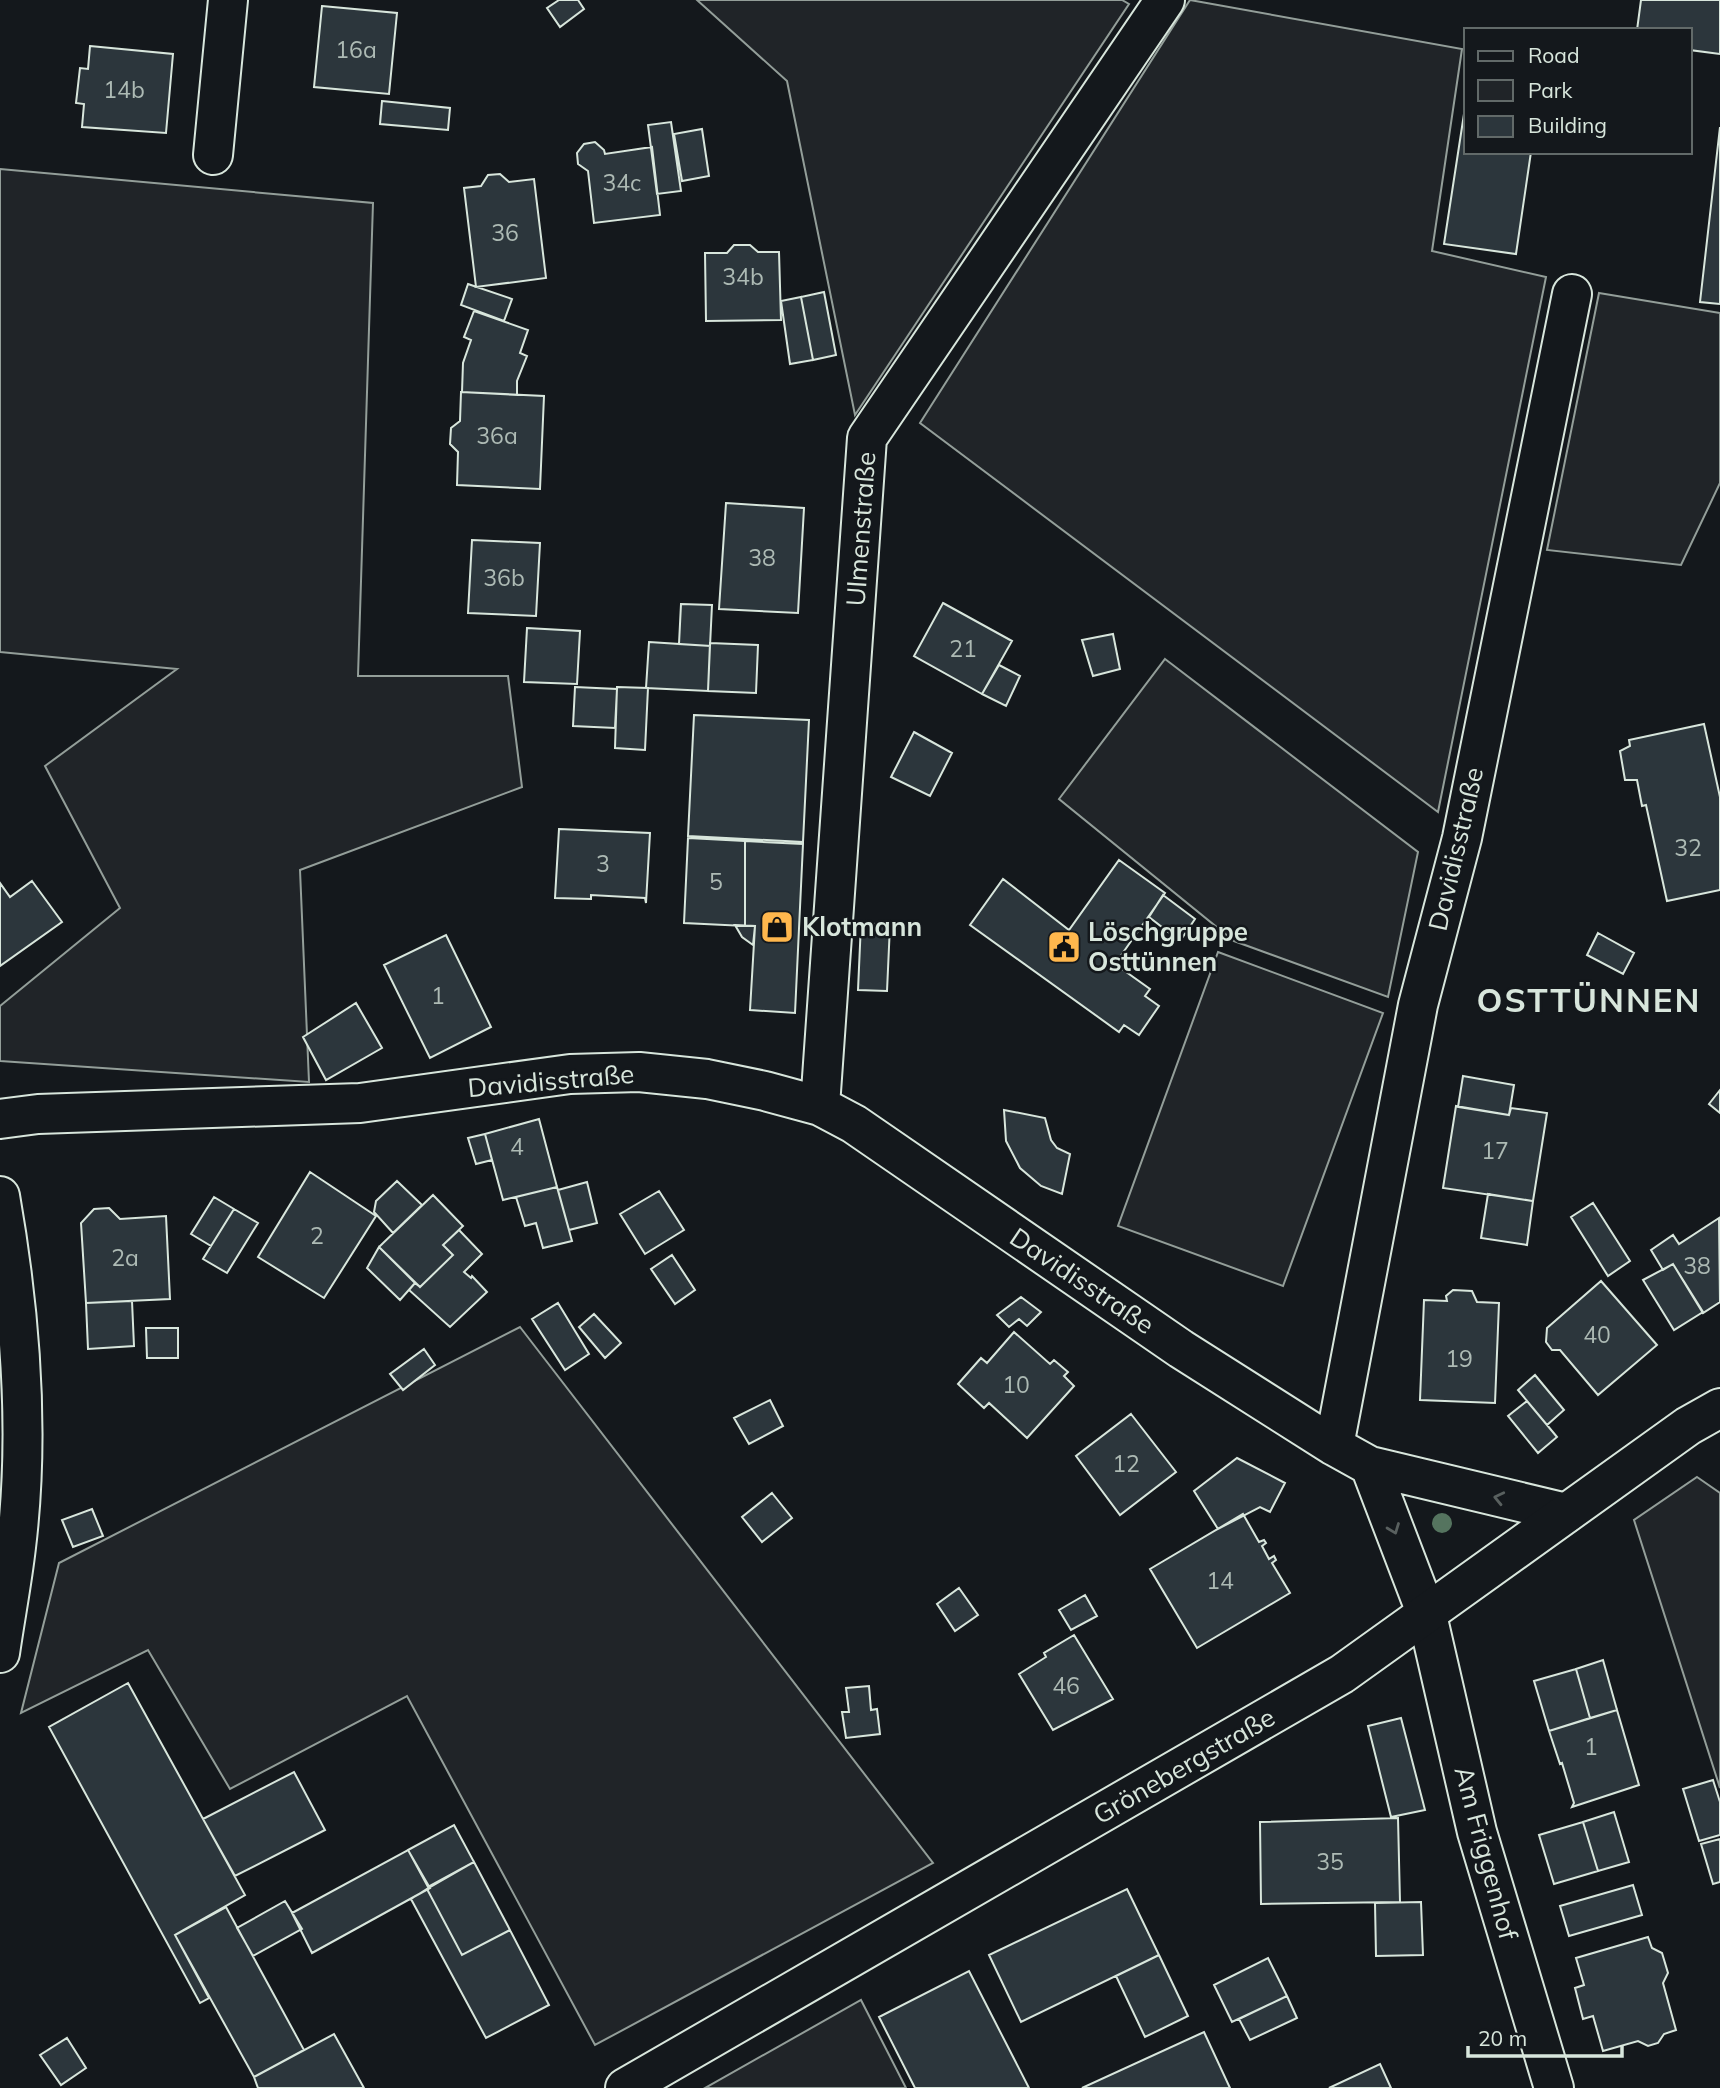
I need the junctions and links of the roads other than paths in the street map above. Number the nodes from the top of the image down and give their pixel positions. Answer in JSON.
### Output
{"nodes":[{"id":1,"x":228,"y":0,"type":"edge"},
{"id":2,"x":1165,"y":0,"type":"edge"},
{"id":3,"x":212,"y":155,"type":"dead end"},
{"id":4,"x":1572,"y":294,"type":"dead end"},
{"id":5,"x":820,"y":1106,"type":"junction"},
{"id":6,"x":0,"y":1119,"type":"edge"},
{"id":7,"x":0,"y":1196,"type":"edge"},
{"id":8,"x":1720,"y":1408,"type":"edge"},
{"id":9,"x":1334,"y":1446,"type":"junction"},
{"id":10,"x":1370,"y":1466,"type":"junction"},
{"id":11,"x":1566,"y":1513,"type":"junction"},
{"id":12,"x":1427,"y":1615,"type":"junction"},
{"id":13,"x":0,"y":1653,"type":"edge"},
{"id":14,"x":625,"y":2088,"type":"edge"},
{"id":15,"x":1553,"y":2088,"type":"edge"}],
"edges":[{"from":1,"to":3,"type":"street"},
{"from":2,"to":5,"type":"street","name":"Ulmenstraße"},
{"from":4,"to":9,"type":"street","name":"Davidisstraße"},
{"from":5,"to":6,"type":"street","name":"Davidisstraße"},
{"from":5,"to":9,"type":"street","name":"Davidisstraße"},
{"from":7,"to":13,"type":"street"},
{"from":8,"to":11,"type":"street","name":"Grönebergstraße"},
{"from":9,"to":10,"type":"street","name":"Davidisstraße"},
{"from":11,"to":10,"type":"street","name":"Davidisstraße","one_way":true},
{"from":10,"to":12,"type":"street","one_way":true},
{"from":11,"to":12,"type":"street","name":"Grönebergstraße"},
{"from":12,"to":14,"type":"street","name":"Grönebergstraße"},
{"from":12,"to":15,"type":"street","name":"Am Friggenhof"}]}
